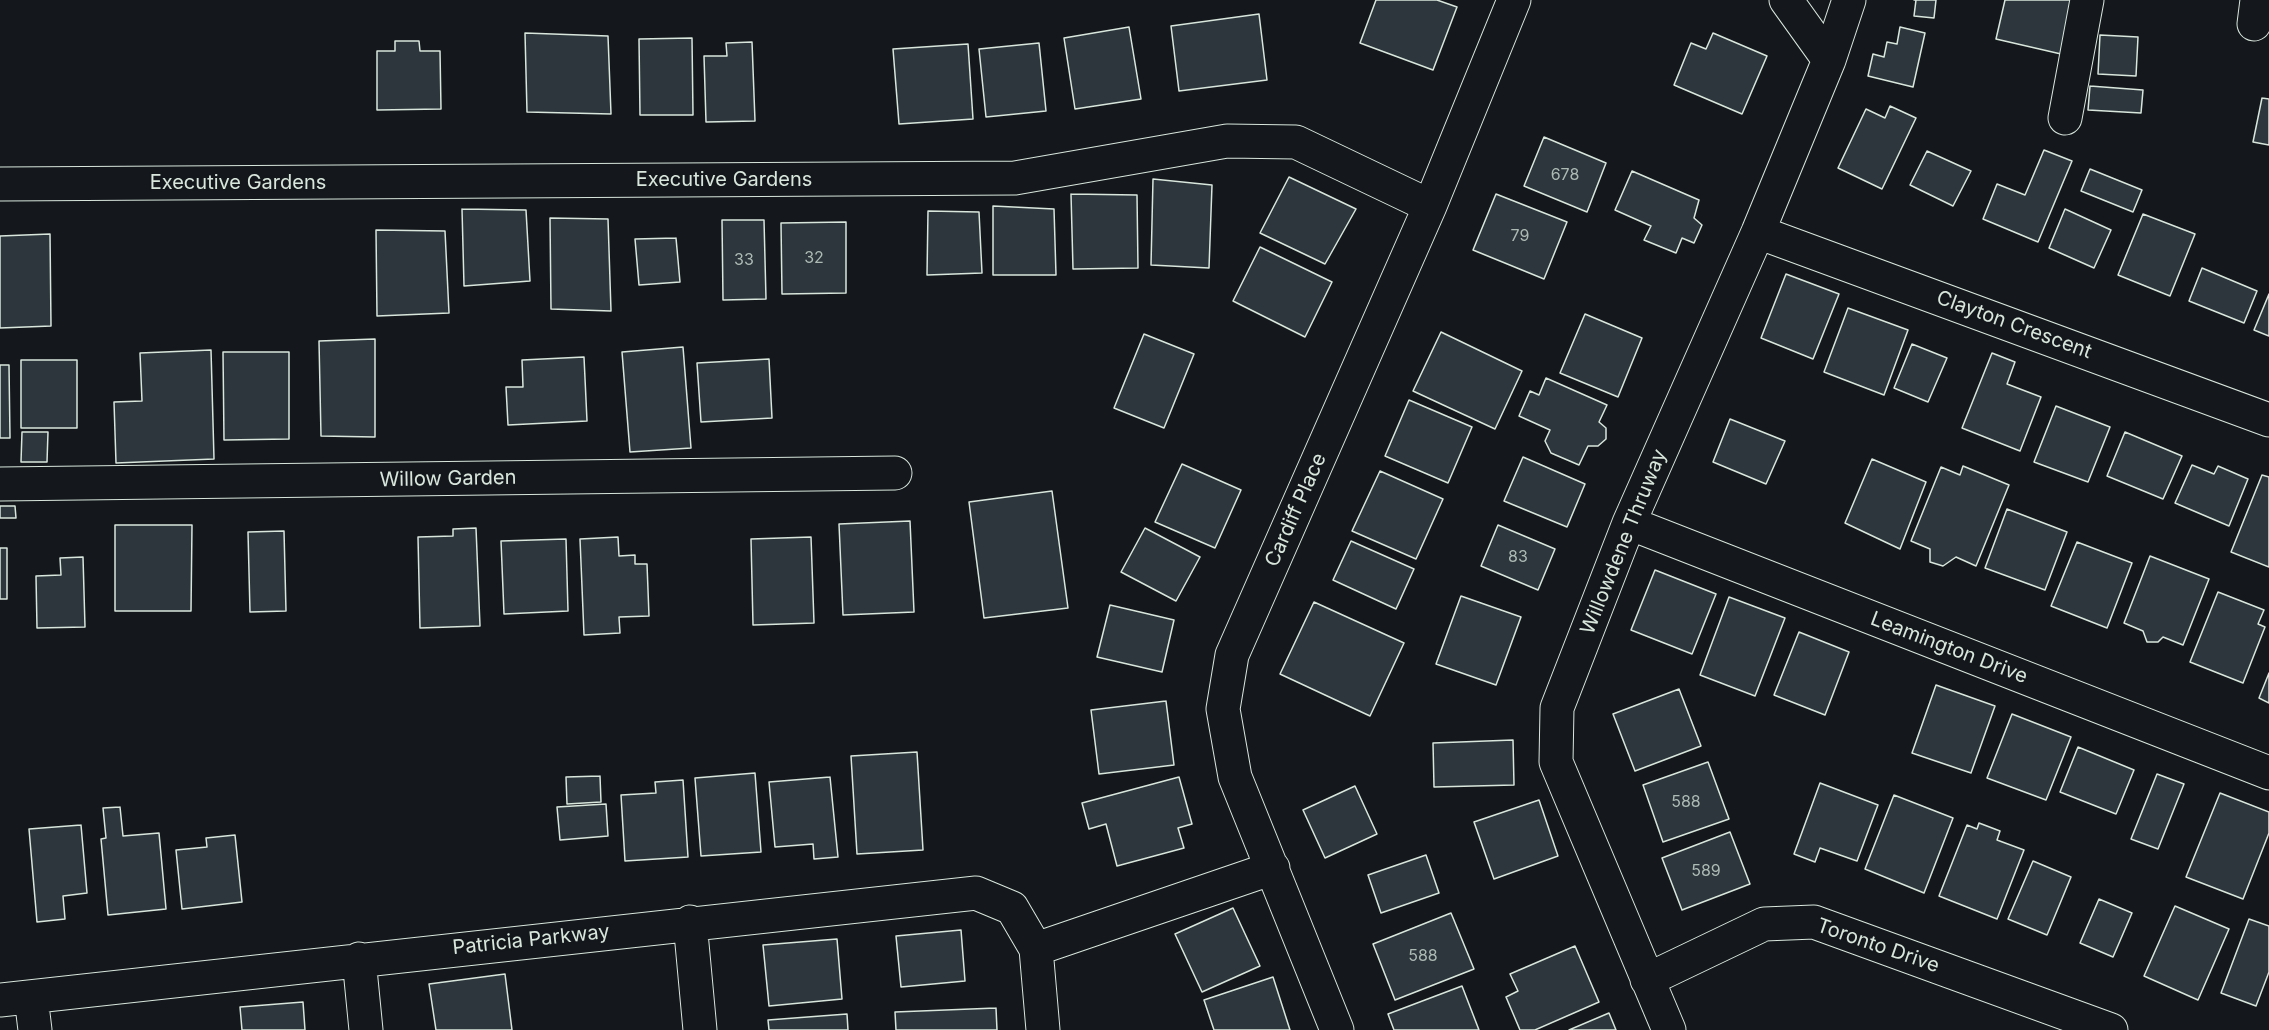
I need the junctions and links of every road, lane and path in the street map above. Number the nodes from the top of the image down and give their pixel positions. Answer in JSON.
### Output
{"nodes":[{"id":1,"x":1514,"y":0,"type":"edge"},
{"id":2,"x":1786,"y":0,"type":"edge"},
{"id":3,"x":1849,"y":0,"type":"edge"},
{"id":4,"x":2087,"y":0,"type":"edge"},
{"id":5,"x":1829,"y":60,"type":"junction"},
{"id":6,"x":2065,"y":118,"type":"dead end"},
{"id":7,"x":0,"y":184,"type":"edge"},
{"id":8,"x":1430,"y":206,"type":"junction"},
{"id":9,"x":1758,"y":232,"type":"junction"},
{"id":10,"x":2269,"y":420,"type":"edge"},
{"id":11,"x":895,"y":473,"type":"dead end"},
{"id":12,"x":0,"y":484,"type":"edge"},
{"id":13,"x":1629,"y":523,"type":"junction"},
{"id":14,"x":2269,"y":773,"type":"edge"},
{"id":15,"x":1273,"y":868,"type":"junction"},
{"id":16,"x":690,"y":922,"type":"junction"},
{"id":17,"x":1036,"y":949,"type":"junction"},
{"id":18,"x":359,"y":959,"type":"junction"},
{"id":19,"x":1647,"y":980,"type":"junction"},
{"id":20,"x":16,"y":998,"type":"edge"},
{"id":21,"x":35,"y":1030,"type":"edge"},
{"id":22,"x":366,"y":1030,"type":"edge"},
{"id":23,"x":700,"y":1030,"type":"edge"},
{"id":24,"x":1043,"y":1030,"type":"edge"},
{"id":25,"x":1337,"y":1030,"type":"edge"},
{"id":26,"x":1669,"y":1030,"type":"edge"},
{"id":27,"x":2111,"y":1030,"type":"edge"}],
"edges":[{"from":1,"to":8,"type":"street","name":"Cardiff Place"},
{"from":2,"to":5,"type":"street"},
{"from":3,"to":5,"type":"street","name":"Willowdene Thruway"},
{"from":4,"to":6,"type":"street"},
{"from":5,"to":9,"type":"street","name":"Willowdene Thruway"},
{"from":7,"to":8,"type":"street","name":"Executive Gardens"},
{"from":8,"to":15,"type":"street","name":"Cardiff Place"},
{"from":9,"to":10,"type":"street","name":"Clayton Crescent"},
{"from":9,"to":13,"type":"street","name":"Willowdene Thruway"},
{"from":11,"to":12,"type":"street","name":"Willow Garden"},
{"from":13,"to":14,"type":"street","name":"Leamington Drive"},
{"from":13,"to":19,"type":"street","name":"Willowdene Thruway"},
{"from":15,"to":17,"type":"street"},
{"from":15,"to":25,"type":"street","name":"Cardiff Place"},
{"from":16,"to":17,"type":"street","name":"Patricia Parkway"},
{"from":16,"to":18,"type":"street","name":"Patricia Parkway"},
{"from":16,"to":23,"type":"street"},
{"from":17,"to":24,"type":"street"},
{"from":18,"to":20,"type":"street","name":"Patricia Parkway"},
{"from":18,"to":22,"type":"street"},
{"from":19,"to":26,"type":"street","name":"Willowdene Thruway"},
{"from":19,"to":27,"type":"street","name":"Toronto Drive"},
{"from":20,"to":21,"type":"street"}]}
